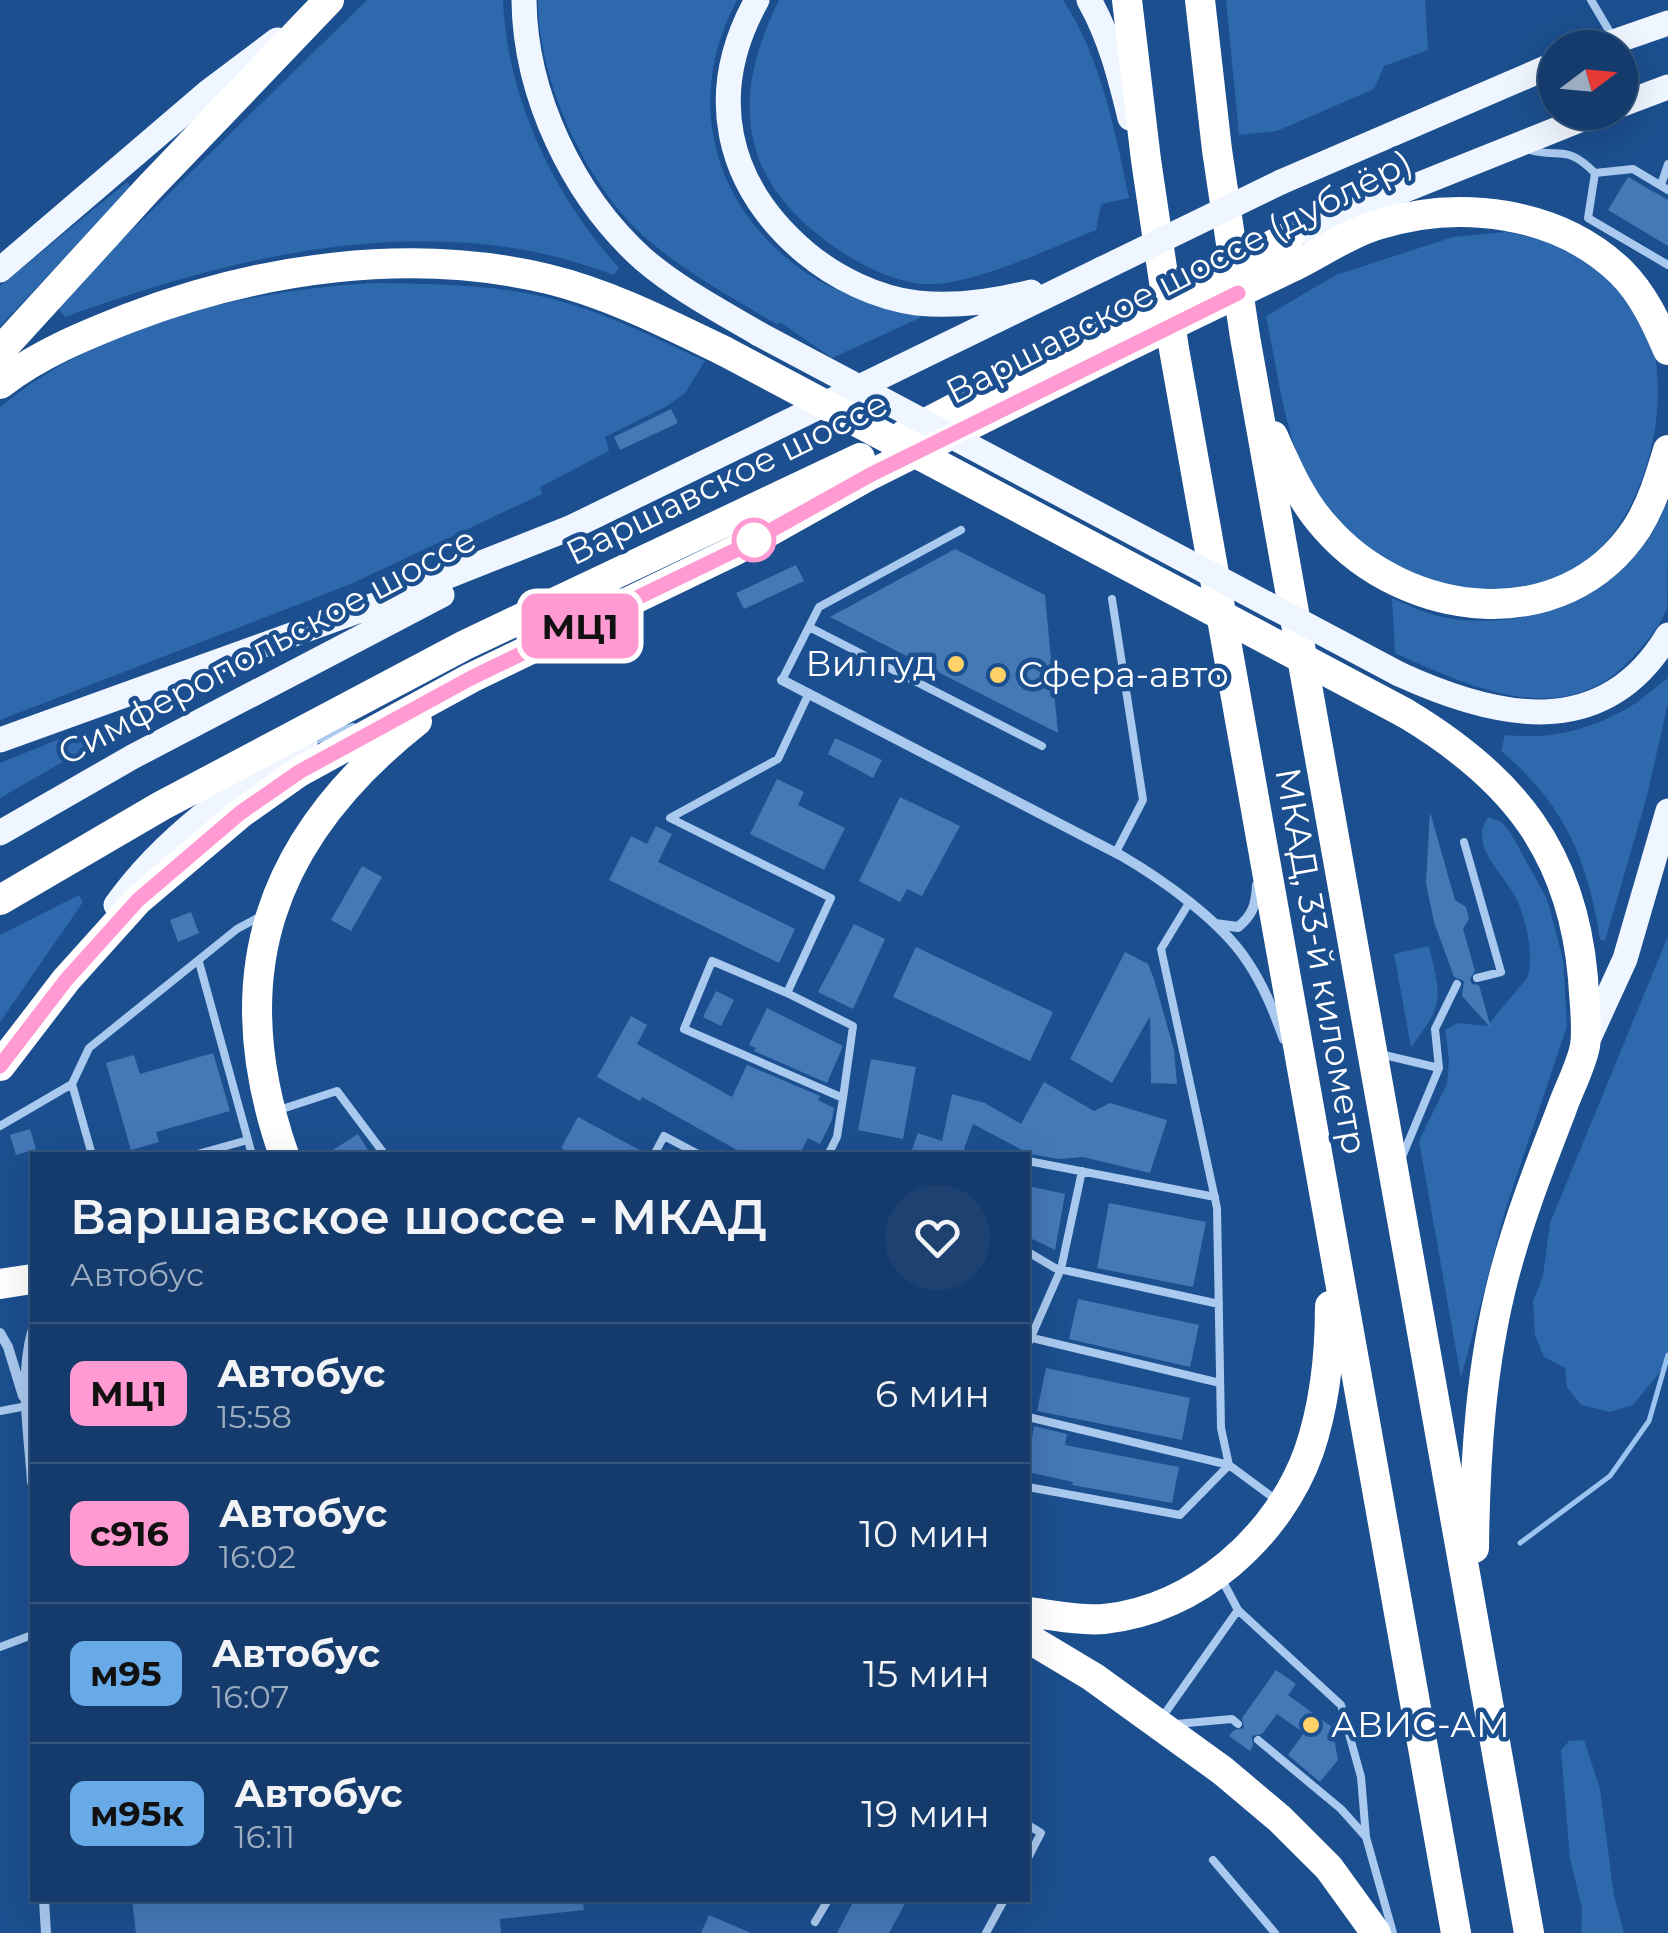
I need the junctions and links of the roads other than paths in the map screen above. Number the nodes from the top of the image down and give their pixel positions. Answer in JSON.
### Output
{"nodes":[{"id":1,"x":329,"y":0,"type":"edge"},
{"id":2,"x":524,"y":0,"type":"edge"},
{"id":3,"x":757,"y":0,"type":"edge"},
{"id":4,"x":1089,"y":0,"type":"edge"},
{"id":5,"x":1127,"y":0,"type":"edge"},
{"id":6,"x":1200,"y":0,"type":"edge"},
{"id":7,"x":1591,"y":0,"type":"edge"},
{"id":8,"x":1668,"y":23,"type":"edge"},
{"id":9,"x":1601,"y":30,"type":"edge"},
{"id":10,"x":1638,"y":33,"type":"edge"},
{"id":11,"x":1538,"y":71,"type":"edge"},
{"id":12,"x":1668,"y":87,"type":"edge"},
{"id":13,"x":1638,"y":98,"type":"edge"},
{"id":14,"x":1554,"y":130,"type":"edge"},
{"id":15,"x":1518,"y":144,"type":"junction"},
{"id":16,"x":1668,"y":164,"type":"edge"},
{"id":17,"x":1594,"y":173,"type":"junction"},
{"id":18,"x":1665,"y":188,"type":"edge"},
{"id":19,"x":1375,"y":225,"type":"junction"},
{"id":20,"x":1292,"y":251,"type":"junction"},
{"id":21,"x":1159,"y":254,"type":"junction"},
{"id":22,"x":1668,"y":265,"type":"edge"},
{"id":23,"x":1102,"y":269,"type":"junction"},
{"id":24,"x":0,"y":270,"type":"edge"},
{"id":25,"x":1245,"y":337,"type":"junction"},
{"id":26,"x":1114,"y":339,"type":"junction"},
{"id":27,"x":1668,"y":350,"type":"edge"},
{"id":28,"x":0,"y":351,"type":"edge"},
{"id":29,"x":0,"y":384,"type":"edge"},
{"id":30,"x":1668,"y":450,"type":"edge"},
{"id":31,"x":570,"y":528,"type":"junction"},
{"id":32,"x":961,"y":530,"type":"dead end"},
{"id":33,"x":1112,"y":599,"type":"dead end"},
{"id":34,"x":809,"y":628,"type":"junction"},
{"id":35,"x":1668,"y":634,"type":"edge"},
{"id":36,"x":465,"y":644,"type":"junction"},
{"id":37,"x":471,"y":678,"type":"junction"},
{"id":38,"x":782,"y":680,"type":"joint"},
{"id":39,"x":810,"y":694,"type":"junction"},
{"id":40,"x":416,"y":708,"type":"junction"},
{"id":41,"x":0,"y":740,"type":"edge"},
{"id":42,"x":309,"y":741,"type":"junction"},
{"id":43,"x":1042,"y":746,"type":"dead end"},
{"id":44,"x":213,"y":778,"type":"junction"},
{"id":45,"x":1252,"y":791,"type":"junction"},
{"id":46,"x":1668,"y":811,"type":"edge"},
{"id":47,"x":0,"y":833,"type":"edge"},
{"id":48,"x":1464,"y":842,"type":"dead end"},
{"id":49,"x":1116,"y":852,"type":"junction"},
{"id":50,"x":0,"y":900,"type":"edge"},
{"id":51,"x":1189,"y":903,"type":"junction"},
{"id":52,"x":272,"y":910,"type":"junction"},
{"id":53,"x":1210,"y":921,"type":"junction"},
{"id":54,"x":199,"y":962,"type":"junction"},
{"id":55,"x":1477,"y":978,"type":"dead end"},
{"id":56,"x":66,"y":980,"type":"junction"},
{"id":57,"x":1457,"y":984,"type":"dead end"},
{"id":58,"x":787,"y":993,"type":"junction"},
{"id":59,"x":1585,"y":1047,"type":"junction"},
{"id":60,"x":1372,"y":1052,"type":"junction"},
{"id":61,"x":0,"y":1066,"type":"edge"},
{"id":62,"x":1440,"y":1068,"type":"junction"},
{"id":63,"x":72,"y":1084,"type":"junction"},
{"id":64,"x":843,"y":1098,"type":"junction"},
{"id":65,"x":270,"y":1113,"type":"junction"},
{"id":66,"x":1311,"y":1119,"type":"junction"},
{"id":67,"x":0,"y":1126,"type":"edge"},
{"id":68,"x":248,"y":1140,"type":"junction"},
{"id":69,"x":91,"y":1152,"type":"edge"},
{"id":70,"x":205,"y":1152,"type":"edge"},
{"id":71,"x":251,"y":1152,"type":"edge"},
{"id":72,"x":283,"y":1152,"type":"edge"},
{"id":73,"x":383,"y":1152,"type":"edge"},
{"id":74,"x":656,"y":1152,"type":"edge"},
{"id":75,"x":694,"y":1152,"type":"edge"},
{"id":76,"x":830,"y":1152,"type":"edge"},
{"id":77,"x":1030,"y":1161,"type":"edge"},
{"id":78,"x":1319,"y":1164,"type":"junction"},
{"id":79,"x":1082,"y":1172,"type":"junction"},
{"id":80,"x":1394,"y":1175,"type":"junction"},
{"id":81,"x":1214,"y":1197,"type":"junction"},
{"id":82,"x":1030,"y":1253,"type":"edge"},
{"id":83,"x":1061,"y":1269,"type":"junction"},
{"id":84,"x":1219,"y":1304,"type":"junction"},
{"id":85,"x":0,"y":1333,"type":"edge"},
{"id":86,"x":1030,"y":1338,"type":"edge"},
{"id":87,"x":30,"y":1340,"type":"edge"},
{"id":88,"x":1030,"y":1340,"type":"edge"},
{"id":89,"x":1220,"y":1383,"type":"junction"},
{"id":90,"x":27,"y":1406,"type":"junction"},
{"id":91,"x":0,"y":1411,"type":"edge"},
{"id":92,"x":1030,"y":1417,"type":"edge"},
{"id":93,"x":30,"y":1452,"type":"edge"},
{"id":94,"x":1229,"y":1465,"type":"junction"},
{"id":95,"x":1030,"y":1487,"type":"edge"},
{"id":96,"x":1283,"y":1504,"type":"junction"},
{"id":97,"x":1218,"y":1574,"type":"junction"},
{"id":98,"x":1238,"y":1610,"type":"junction"},
{"id":99,"x":1030,"y":1612,"type":"edge"},
{"id":100,"x":30,"y":1635,"type":"edge"},
{"id":101,"x":1030,"y":1639,"type":"edge"},
{"id":102,"x":0,"y":1647,"type":"edge"},
{"id":103,"x":1480,"y":1656,"type":"junction"},
{"id":104,"x":1238,"y":1724,"type":"dead end"},
{"id":105,"x":1157,"y":1726,"type":"junction"},
{"id":106,"x":1258,"y":1740,"type":"dead end"},
{"id":107,"x":1030,"y":1826,"type":"edge"},
{"id":108,"x":1366,"y":1838,"type":"junction"},
{"id":109,"x":1030,"y":1854,"type":"edge"},
{"id":110,"x":1213,"y":1860,"type":"dead end"},
{"id":111,"x":44,"y":1902,"type":"edge"},
{"id":112,"x":827,"y":1902,"type":"edge"},
{"id":113,"x":1003,"y":1902,"type":"edge"},
{"id":114,"x":814,"y":1922,"type":"dead end"},
{"id":115,"x":1528,"y":1929,"type":"edge"},
{"id":116,"x":989,"y":1932,"type":"edge"},
{"id":117,"x":46,"y":1933,"type":"edge"},
{"id":118,"x":1275,"y":1933,"type":"edge"},
{"id":119,"x":1376,"y":1933,"type":"edge"},
{"id":120,"x":1393,"y":1933,"type":"edge"},
{"id":121,"x":1456,"y":1933,"type":"edge"}],
"edges":[{"from":1,"to":24,"type":"main road"},
{"from":1,"to":28,"type":"highway"},
{"from":2,"to":35,"type":"main road","bridge":true},
{"from":3,"to":23,"type":"main road"},
{"from":4,"to":21,"type":"main road"},
{"from":5,"to":21,"type":"highway","name":"МКАД, 33-й километр"},
{"from":6,"to":25,"type":"highway","name":"МКАД, 33-й километр"},
{"from":7,"to":9,"type":"lane"},
{"from":8,"to":10,"type":"main road"},
{"from":11,"to":23,"type":"main road","name":"Варшавское шоссе","bridge":true},
{"from":12,"to":13,"type":"main road"},
{"from":14,"to":15,"type":"main road","name":"Варшавское шоссе"},
{"from":15,"to":17,"type":"lane"},
{"from":15,"to":19,"type":"main road","name":"Варшавское шоссе (дублёр)"},
{"from":15,"to":20,"type":"main road","name":"Варшавское шоссе"},
{"from":16,"to":18,"type":"lane"},
{"from":17,"to":18,"type":"lane"},
{"from":17,"to":22,"type":"lane"},
{"from":19,"to":20,"type":"highway","name":"Варшавское шоссе (дублёр)"},
{"from":19,"to":27,"type":"highway"},
{"from":20,"to":26,"type":"highway","name":"Варшавское шоссе","bridge":true},
{"from":21,"to":45,"type":"highway","name":"МКАД, 33-й километр"},
{"from":23,"to":31,"type":"main road","name":"Варшавское шоссе"},
{"from":25,"to":30,"type":"highway"},
{"from":25,"to":60,"type":"highway","name":"МКАД, 33-й километр"},
{"from":26,"to":36,"type":"highway","name":"Варшавское шоссе"},
{"from":26,"to":37,"type":"highway","name":"Варшавское шоссе (дублёр)"},
{"from":29,"to":59,"type":"highway","bridge":true},
{"from":31,"to":41,"type":"main road","name":"Варшавское шоссе"},
{"from":31,"to":47,"type":"main road","name":"Симферопольское шоссе"},
{"from":32,"to":34,"type":"lane"},
{"from":33,"to":49,"type":"lane"},
{"from":34,"to":38,"type":"lane"},
{"from":34,"to":43,"type":"lane"},
{"from":36,"to":42,"type":"main road","name":"Варшавское шоссе"},
{"from":36,"to":44,"type":"highway"},
{"from":37,"to":40,"type":"highway","name":"Варшавское шоссе (дублёр)"},
{"from":37,"to":52,"type":"highway"},
{"from":38,"to":39,"type":"street"},
{"from":39,"to":49,"type":"street"},
{"from":39,"to":58,"type":"lane"},
{"from":40,"to":42,"type":"street"},
{"from":40,"to":56,"type":"highway","name":"Варшавское шоссе (дублёр)"},
{"from":42,"to":44,"type":"street"},
{"from":42,"to":56,"type":"main road","name":"Варшавское шоссе"},
{"from":44,"to":50,"type":"highway"},
{"from":45,"to":53,"type":"street"},
{"from":45,"to":66,"type":"highway","name":"МКАД, 33-й километр"},
{"from":46,"to":59,"type":"main road"},
{"from":48,"to":55,"type":"lane"},
{"from":49,"to":51,"type":"street"},
{"from":51,"to":53,"type":"street"},
{"from":51,"to":81,"type":"lane"},
{"from":52,"to":54,"type":"lane"},
{"from":52,"to":65,"type":"highway"},
{"from":53,"to":66,"type":"street"},
{"from":54,"to":63,"type":"lane"},
{"from":54,"to":68,"type":"lane"},
{"from":56,"to":61,"type":"highway","name":"Варшавское шоссе"},
{"from":57,"to":62,"type":"lane"},
{"from":58,"to":64,"type":"lane"},
{"from":58,"to":64,"type":"lane"},
{"from":59,"to":103,"type":"highway"},
{"from":60,"to":62,"type":"lane"},
{"from":60,"to":80,"type":"highway","name":"МКАД, 33-й километр"},
{"from":62,"to":80,"type":"lane"},
{"from":63,"to":67,"type":"lane"},
{"from":63,"to":69,"type":"lane"},
{"from":64,"to":76,"type":"lane"},
{"from":65,"to":72,"type":"highway"},
{"from":65,"to":73,"type":"lane"},
{"from":66,"to":78,"type":"highway","name":"МКАД, 33-й километр"},
{"from":68,"to":70,"type":"lane"},
{"from":68,"to":71,"type":"lane"},
{"from":74,"to":75,"type":"lane"},
{"from":77,"to":79,"type":"lane"},
{"from":78,"to":96,"type":"highway"},
{"from":78,"to":121,"type":"highway","name":"МКАД, 33-й километр"},
{"from":79,"to":81,"type":"lane"},
{"from":79,"to":83,"type":"lane"},
{"from":80,"to":103,"type":"highway","name":"МКАД, 33-й километр"},
{"from":81,"to":84,"type":"lane"},
{"from":82,"to":83,"type":"lane"},
{"from":83,"to":84,"type":"lane"},
{"from":83,"to":86,"type":"lane"},
{"from":84,"to":89,"type":"lane"},
{"from":85,"to":90,"type":"street"},
{"from":87,"to":90,"type":"street"},
{"from":88,"to":89,"type":"lane"},
{"from":89,"to":94,"type":"lane"},
{"from":90,"to":91,"type":"lane"},
{"from":90,"to":93,"type":"street"},
{"from":92,"to":94,"type":"lane"},
{"from":94,"to":95,"type":"lane"},
{"from":94,"to":96,"type":"lane"},
{"from":96,"to":97,"type":"highway"},
{"from":97,"to":98,"type":"lane"},
{"from":97,"to":99,"type":"highway"},
{"from":98,"to":105,"type":"lane"},
{"from":98,"to":108,"type":"lane"},
{"from":100,"to":102,"type":"lane"},
{"from":101,"to":105,"type":"highway"},
{"from":103,"to":115,"type":"highway","name":"МКАД, 33-й километр"},
{"from":104,"to":105,"type":"lane"},
{"from":105,"to":119,"type":"highway"},
{"from":106,"to":108,"type":"lane"},
{"from":107,"to":109,"type":"lane"},
{"from":108,"to":120,"type":"lane"},
{"from":110,"to":118,"type":"lane"},
{"from":111,"to":117,"type":"street"},
{"from":112,"to":114,"type":"lane"},
{"from":113,"to":116,"type":"lane"}]}
